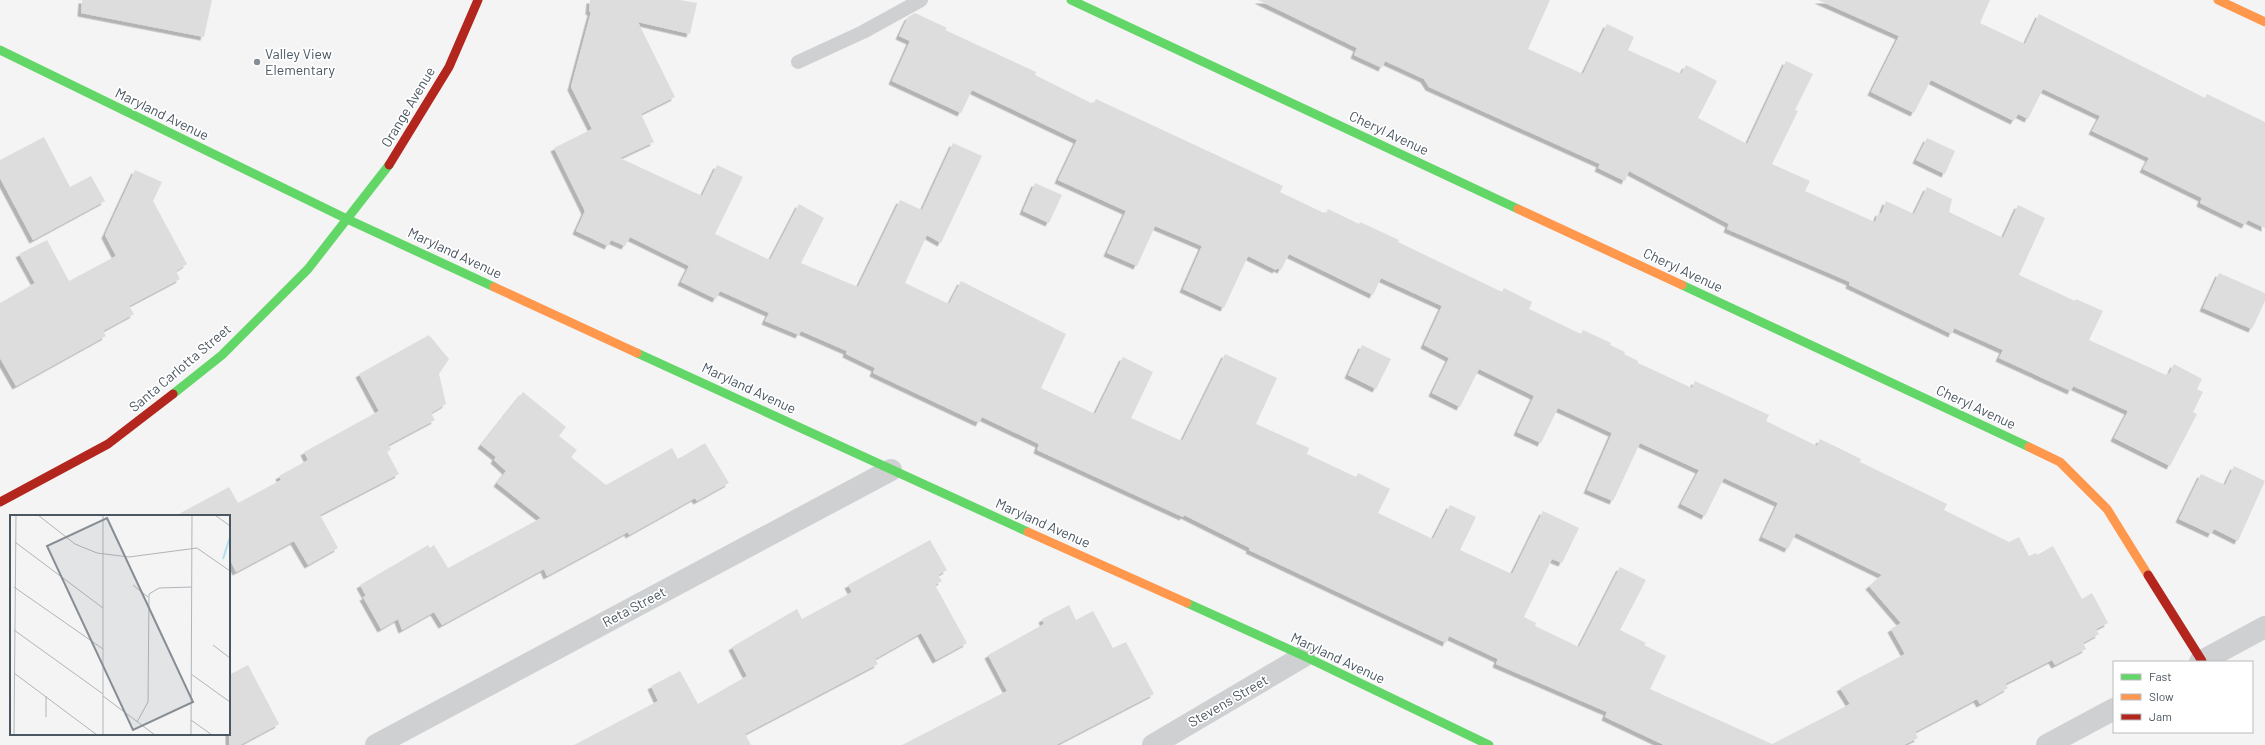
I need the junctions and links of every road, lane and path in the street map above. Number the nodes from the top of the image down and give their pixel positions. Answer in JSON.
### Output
{"nodes":[{"id":1,"x":478,"y":0,"type":"edge"},
{"id":2,"x":921,"y":0,"type":"edge"},
{"id":3,"x":1071,"y":0,"type":"edge"},
{"id":4,"x":2218,"y":0,"type":"edge"},
{"id":5,"x":2265,"y":22,"type":"edge"},
{"id":6,"x":0,"y":50,"type":"edge"},
{"id":7,"x":798,"y":62,"type":"dead end"},
{"id":8,"x":347,"y":219,"type":"junction"},
{"id":9,"x":891,"y":470,"type":"junction"},
{"id":10,"x":0,"y":502,"type":"edge"},
{"id":11,"x":2265,"y":627,"type":"edge"},
{"id":12,"x":1304,"y":656,"type":"junction"},
{"id":13,"x":2201,"y":661,"type":"edge"},
{"id":14,"x":2113,"y":710,"type":"edge"},
{"id":15,"x":376,"y":745,"type":"edge"},
{"id":16,"x":1153,"y":745,"type":"edge"},
{"id":17,"x":1489,"y":745,"type":"edge"},
{"id":18,"x":2047,"y":745,"type":"edge"}],
"edges":[{"from":1,"to":8,"type":"street","name":"Orange Avenue"},
{"from":2,"to":7,"type":"lane"},
{"from":3,"to":13,"type":"street","name":"Cheryl Avenue"},
{"from":4,"to":5,"type":"street"},
{"from":6,"to":8,"type":"street","name":"Maryland Avenue"},
{"from":8,"to":9,"type":"street","name":"Maryland Avenue"},
{"from":8,"to":10,"type":"street","name":"Santa Carlotta Street"},
{"from":9,"to":12,"type":"street","name":"Maryland Avenue"},
{"from":9,"to":15,"type":"street","name":"Reta Street"},
{"from":11,"to":13,"type":"street"},
{"from":12,"to":16,"type":"street","name":"Stevens Street"},
{"from":12,"to":17,"type":"street","name":"Maryland Avenue"},
{"from":14,"to":18,"type":"street"}]}
